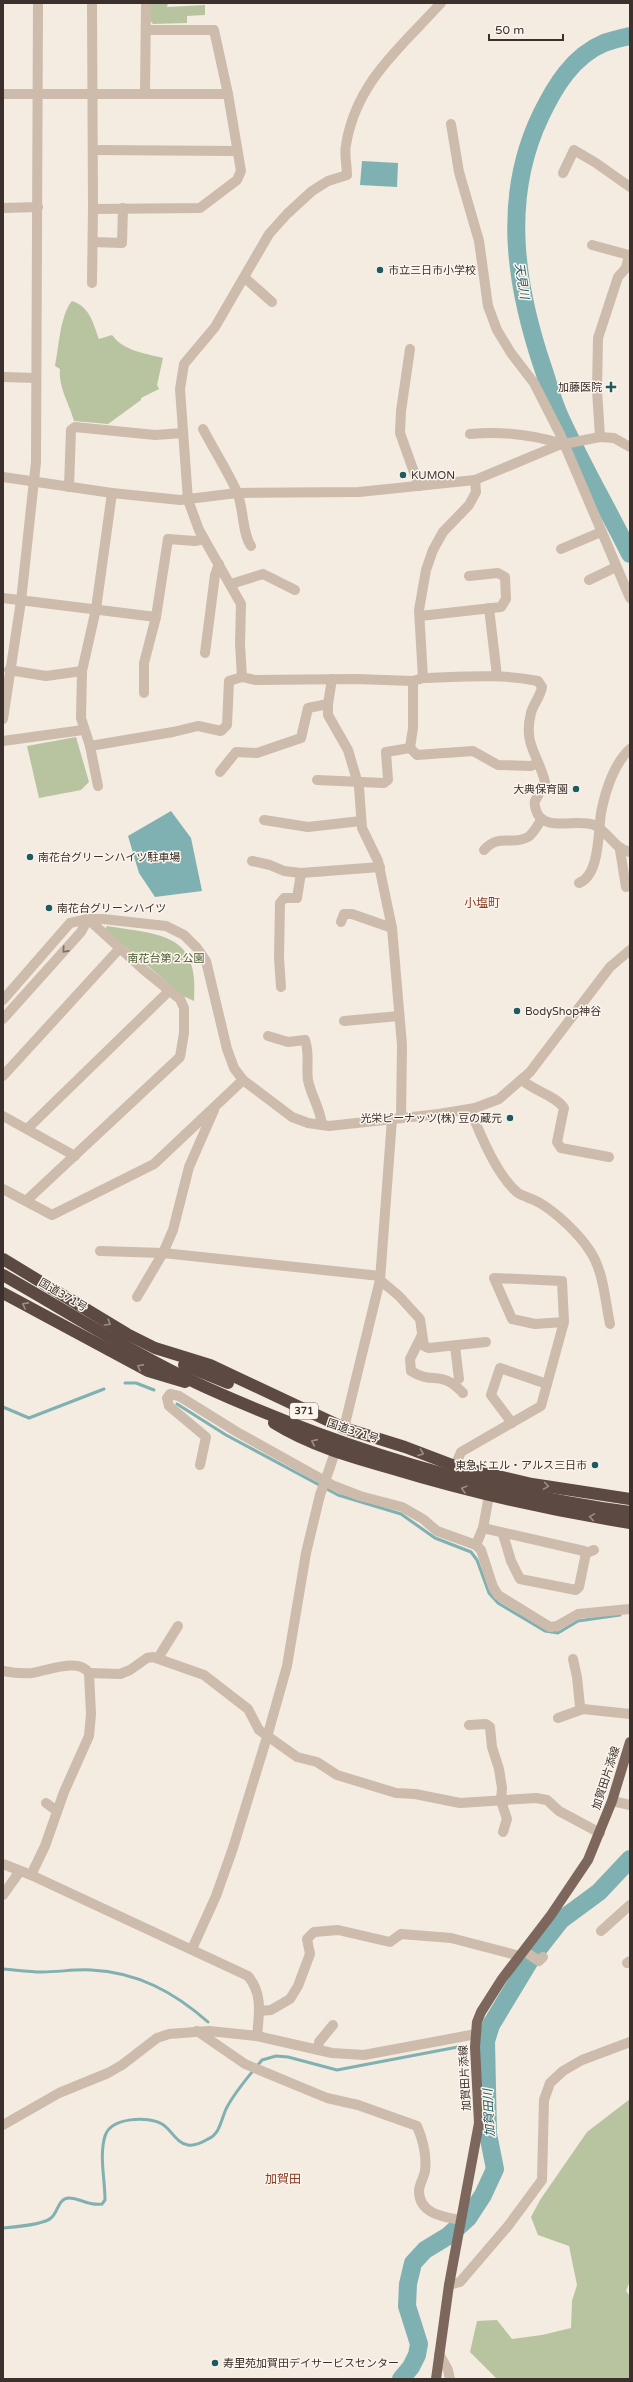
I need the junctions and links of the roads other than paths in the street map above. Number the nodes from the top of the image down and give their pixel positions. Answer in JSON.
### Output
{"nodes":[{"id":1,"x":38,"y":3,"type":"edge"},
{"id":2,"x":92,"y":3,"type":"edge"},
{"id":3,"x":146,"y":3,"type":"edge"},
{"id":4,"x":441,"y":3,"type":"edge"},
{"id":5,"x":146,"y":30,"type":"junction"},
{"id":6,"x":92,"y":93,"type":"junction"},
{"id":7,"x":3,"y":94,"type":"edge"},
{"id":8,"x":38,"y":94,"type":"junction"},
{"id":9,"x":145,"y":94,"type":"junction"},
{"id":10,"x":228,"y":94,"type":"junction"},
{"id":11,"x":451,"y":124,"type":"dead end"},
{"id":12,"x":93,"y":150,"type":"junction"},
{"id":13,"x":237,"y":151,"type":"junction"},
{"id":14,"x":563,"y":173,"type":"dead end"},
{"id":15,"x":630,"y":187,"type":"edge"},
{"id":16,"x":38,"y":207,"type":"junction"},
{"id":17,"x":3,"y":208,"type":"edge"},
{"id":18,"x":123,"y":208,"type":"junction"},
{"id":19,"x":93,"y":209,"type":"junction"},
{"id":20,"x":93,"y":242,"type":"junction"},
{"id":21,"x":592,"y":245,"type":"dead end"},
{"id":22,"x":246,"y":278,"type":"junction"},
{"id":23,"x":92,"y":283,"type":"dead end"},
{"id":24,"x":272,"y":302,"type":"dead end"},
{"id":25,"x":410,"y":349,"type":"dead end"},
{"id":26,"x":3,"y":377,"type":"edge"},
{"id":27,"x":36,"y":378,"type":"junction"},
{"id":28,"x":203,"y":429,"type":"dead end"},
{"id":29,"x":183,"y":433,"type":"junction"},
{"id":30,"x":470,"y":434,"type":"dead end"},
{"id":31,"x":596,"y":438,"type":"junction"},
{"id":32,"x":565,"y":443,"type":"junction"},
{"id":33,"x":630,"y":447,"type":"edge"},
{"id":34,"x":3,"y":477,"type":"edge"},
{"id":35,"x":475,"y":480,"type":"junction"},
{"id":36,"x":34,"y":481,"type":"junction"},
{"id":37,"x":70,"y":486,"type":"junction"},
{"id":38,"x":419,"y":486,"type":"junction"},
{"id":39,"x":112,"y":493,"type":"junction"},
{"id":40,"x":237,"y":493,"type":"junction"},
{"id":41,"x":188,"y":500,"type":"junction"},
{"id":42,"x":601,"y":532,"type":"junction"},
{"id":43,"x":204,"y":539,"type":"junction"},
{"id":44,"x":251,"y":546,"type":"dead end"},
{"id":45,"x":560,"y":549,"type":"dead end"},
{"id":46,"x":219,"y":564,"type":"junction"},
{"id":47,"x":616,"y":567,"type":"junction"},
{"id":48,"x":468,"y":576,"type":"dead end"},
{"id":49,"x":589,"y":580,"type":"dead end"},
{"id":50,"x":231,"y":584,"type":"junction"},
{"id":51,"x":295,"y":590,"type":"dead end"},
{"id":52,"x":3,"y":598,"type":"edge"},
{"id":53,"x":630,"y":598,"type":"edge"},
{"id":54,"x":21,"y":600,"type":"junction"},
{"id":55,"x":489,"y":608,"type":"junction"},
{"id":56,"x":96,"y":609,"type":"junction"},
{"id":57,"x":420,"y":616,"type":"junction"},
{"id":58,"x":156,"y":617,"type":"junction"},
{"id":59,"x":205,"y":653,"type":"dead end"},
{"id":60,"x":9,"y":670,"type":"junction"},
{"id":61,"x":82,"y":671,"type":"junction"},
{"id":62,"x":497,"y":676,"type":"junction"},
{"id":63,"x":242,"y":677,"type":"junction"},
{"id":64,"x":332,"y":679,"type":"junction"},
{"id":65,"x":418,"y":680,"type":"junction"},
{"id":66,"x":4,"y":692,"type":"edge"},
{"id":67,"x":144,"y":693,"type":"dead end"},
{"id":68,"x":328,"y":704,"type":"junction"},
{"id":69,"x":3,"y":719,"type":"edge"},
{"id":70,"x":83,"y":730,"type":"junction"},
{"id":71,"x":3,"y":741,"type":"edge"},
{"id":72,"x":90,"y":746,"type":"junction"},
{"id":73,"x":410,"y":748,"type":"junction"},
{"id":74,"x":630,"y":749,"type":"edge"},
{"id":75,"x":538,"y":763,"type":"junction"},
{"id":76,"x":220,"y":772,"type":"dead end"},
{"id":77,"x":317,"y":780,"type":"dead end"},
{"id":78,"x":357,"y":782,"type":"junction"},
{"id":79,"x":98,"y":786,"type":"dead end"},
{"id":80,"x":264,"y":820,"type":"dead end"},
{"id":81,"x":542,"y":820,"type":"junction"},
{"id":82,"x":361,"y":821,"type":"junction"},
{"id":83,"x":600,"y":828,"type":"junction"},
{"id":84,"x":484,"y":850,"type":"dead end"},
{"id":85,"x":625,"y":851,"type":"edge"},
{"id":86,"x":252,"y":861,"type":"dead end"},
{"id":87,"x":380,"y":867,"type":"junction"},
{"id":88,"x":301,"y":872,"type":"junction"},
{"id":89,"x":579,"y":883,"type":"dead end"},
{"id":90,"x":626,"y":887,"type":"dead end"},
{"id":91,"x":88,"y":919,"type":"junction"},
{"id":92,"x":341,"y":922,"type":"dead end"},
{"id":93,"x":392,"y":928,"type":"junction"},
{"id":94,"x":120,"y":948,"type":"junction"},
{"id":95,"x":630,"y":950,"type":"edge"},
{"id":96,"x":281,"y":987,"type":"dead end"},
{"id":97,"x":169,"y":991,"type":"junction"},
{"id":98,"x":3,"y":1000,"type":"edge"},
{"id":99,"x":399,"y":1016,"type":"junction"},
{"id":100,"x":3,"y":1019,"type":"edge"},
{"id":101,"x":344,"y":1021,"type":"dead end"},
{"id":102,"x":268,"y":1036,"type":"dead end"},
{"id":103,"x":3,"y":1076,"type":"edge"},
{"id":104,"x":243,"y":1080,"type":"junction"},
{"id":105,"x":522,"y":1080,"type":"junction"},
{"id":106,"x":216,"y":1107,"type":"junction"},
{"id":107,"x":470,"y":1109,"type":"junction"},
{"id":108,"x":3,"y":1116,"type":"edge"},
{"id":109,"x":397,"y":1118,"type":"junction"},
{"id":110,"x":322,"y":1125,"type":"junction"},
{"id":111,"x":27,"y":1129,"type":"junction"},
{"id":112,"x":75,"y":1156,"type":"junction"},
{"id":113,"x":609,"y":1157,"type":"dead end"},
{"id":114,"x":3,"y":1189,"type":"edge"},
{"id":115,"x":26,"y":1201,"type":"junction"},
{"id":116,"x":100,"y":1251,"type":"dead end"},
{"id":117,"x":163,"y":1254,"type":"junction"},
{"id":118,"x":3,"y":1259,"type":"edge"},
{"id":119,"x":3,"y":1275,"type":"edge"},
{"id":120,"x":380,"y":1278,"type":"junction"},
{"id":121,"x":3,"y":1293,"type":"edge"},
{"id":122,"x":137,"y":1297,"type":"dead end"},
{"id":123,"x":564,"y":1322,"type":"junction"},
{"id":124,"x":610,"y":1324,"type":"dead end"},
{"id":125,"x":422,"y":1335,"type":"junction"},
{"id":126,"x":486,"y":1342,"type":"dead end"},
{"id":127,"x":455,"y":1346,"type":"junction"},
{"id":128,"x":149,"y":1358,"type":"junction"},
{"id":129,"x":163,"y":1377,"type":"junction"},
{"id":130,"x":459,"y":1379,"type":"dead end"},
{"id":131,"x":547,"y":1384,"type":"junction"},
{"id":132,"x":204,"y":1386,"type":"junction"},
{"id":133,"x":463,"y":1393,"type":"dead end"},
{"id":134,"x":240,"y":1402,"type":"junction"},
{"id":135,"x":318,"y":1418,"type":"junction"},
{"id":136,"x":512,"y":1423,"type":"junction"},
{"id":137,"x":282,"y":1428,"type":"junction"},
{"id":138,"x":344,"y":1428,"type":"junction"},
{"id":139,"x":355,"y":1433,"type":"junction"},
{"id":140,"x":335,"y":1452,"type":"junction"},
{"id":141,"x":200,"y":1465,"type":"dead end"},
{"id":142,"x":456,"y":1466,"type":"junction"},
{"id":143,"x":429,"y":1469,"type":"junction"},
{"id":144,"x":489,"y":1496,"type":"junction"},
{"id":145,"x":630,"y":1499,"type":"edge"},
{"id":146,"x":630,"y":1512,"type":"edge"},
{"id":147,"x":630,"y":1523,"type":"edge"},
{"id":148,"x":483,"y":1528,"type":"junction"},
{"id":149,"x":503,"y":1534,"type":"junction"},
{"id":150,"x":476,"y":1545,"type":"junction"},
{"id":151,"x":630,"y":1609,"type":"edge"},
{"id":152,"x":178,"y":1626,"type":"dead end"},
{"id":153,"x":158,"y":1658,"type":"junction"},
{"id":154,"x":573,"y":1660,"type":"dead end"},
{"id":155,"x":3,"y":1672,"type":"edge"},
{"id":156,"x":89,"y":1673,"type":"junction"},
{"id":157,"x":583,"y":1709,"type":"junction"},
{"id":158,"x":630,"y":1714,"type":"edge"},
{"id":159,"x":558,"y":1718,"type":"dead end"},
{"id":160,"x":469,"y":1725,"type":"dead end"},
{"id":161,"x":267,"y":1737,"type":"junction"},
{"id":162,"x":630,"y":1742,"type":"edge"},
{"id":163,"x":501,"y":1801,"type":"junction"},
{"id":164,"x":612,"y":1802,"type":"junction"},
{"id":165,"x":46,"y":1803,"type":"dead end"},
{"id":166,"x":630,"y":1805,"type":"edge"},
{"id":167,"x":57,"y":1811,"type":"junction"},
{"id":168,"x":503,"y":1832,"type":"dead end"},
{"id":169,"x":600,"y":1833,"type":"junction"},
{"id":170,"x":3,"y":1864,"type":"edge"},
{"id":171,"x":20,"y":1870,"type":"junction"},
{"id":172,"x":31,"y":1875,"type":"junction"},
{"id":173,"x":3,"y":1895,"type":"edge"},
{"id":174,"x":630,"y":1905,"type":"edge"},
{"id":175,"x":601,"y":1931,"type":"dead end"},
{"id":176,"x":192,"y":1949,"type":"junction"},
{"id":177,"x":524,"y":1953,"type":"junction"},
{"id":178,"x":541,"y":1959,"type":"dead end"},
{"id":179,"x":259,"y":2011,"type":"junction"},
{"id":180,"x":333,"y":2025,"type":"dead end"},
{"id":181,"x":197,"y":2031,"type":"junction"},
{"id":182,"x":476,"y":2034,"type":"junction"},
{"id":183,"x":258,"y":2036,"type":"junction"},
{"id":184,"x":630,"y":2042,"type":"edge"},
{"id":185,"x":318,"y":2050,"type":"junction"},
{"id":186,"x":3,"y":2125,"type":"edge"},
{"id":187,"x":457,"y":2219,"type":"junction"},
{"id":188,"x":449,"y":2285,"type":"junction"},
{"id":189,"x":439,"y":2354,"type":"junction"},
{"id":190,"x":436,"y":2379,"type":"edge"},
{"id":191,"x":450,"y":2379,"type":"edge"}],
"edges":[{"from":1,"to":8,"type":"street"},
{"from":2,"to":6,"type":"street"},
{"from":3,"to":5,"type":"street"},
{"from":4,"to":22,"type":"street"},
{"from":5,"to":9,"type":"street"},
{"from":5,"to":10,"type":"street"},
{"from":6,"to":8,"type":"street"},
{"from":6,"to":9,"type":"street"},
{"from":6,"to":12,"type":"street"},
{"from":7,"to":8,"type":"street"},
{"from":8,"to":16,"type":"street"},
{"from":9,"to":10,"type":"street"},
{"from":10,"to":13,"type":"street"},
{"from":11,"to":32,"type":"street"},
{"from":12,"to":13,"type":"street"},
{"from":12,"to":19,"type":"street"},
{"from":13,"to":18,"type":"street"},
{"from":14,"to":15,"type":"street"},
{"from":16,"to":17,"type":"street"},
{"from":16,"to":27,"type":"street"},
{"from":18,"to":19,"type":"street"},
{"from":18,"to":20,"type":"street"},
{"from":19,"to":20,"type":"street"},
{"from":20,"to":23,"type":"street"},
{"from":21,"to":31,"type":"street"},
{"from":22,"to":24,"type":"street"},
{"from":22,"to":29,"type":"street"},
{"from":25,"to":38,"type":"street"},
{"from":26,"to":27,"type":"street"},
{"from":27,"to":36,"type":"street"},
{"from":28,"to":40,"type":"street"},
{"from":29,"to":37,"type":"street"},
{"from":29,"to":41,"type":"street"},
{"from":30,"to":32,"type":"street"},
{"from":31,"to":32,"type":"street"},
{"from":31,"to":33,"type":"street"},
{"from":32,"to":35,"type":"street"},
{"from":32,"to":42,"type":"street"},
{"from":34,"to":36,"type":"street"},
{"from":35,"to":38,"type":"street"},
{"from":35,"to":57,"type":"street"},
{"from":36,"to":37,"type":"street"},
{"from":36,"to":54,"type":"street"},
{"from":37,"to":39,"type":"street"},
{"from":38,"to":40,"type":"street"},
{"from":39,"to":41,"type":"street"},
{"from":39,"to":56,"type":"street"},
{"from":40,"to":41,"type":"street"},
{"from":40,"to":44,"type":"street"},
{"from":41,"to":43,"type":"street"},
{"from":42,"to":45,"type":"street"},
{"from":42,"to":47,"type":"street"},
{"from":43,"to":46,"type":"street"},
{"from":43,"to":58,"type":"street"},
{"from":46,"to":50,"type":"street"},
{"from":46,"to":59,"type":"street"},
{"from":47,"to":49,"type":"street"},
{"from":47,"to":53,"type":"street"},
{"from":48,"to":55,"type":"street"},
{"from":50,"to":51,"type":"street"},
{"from":50,"to":63,"type":"street"},
{"from":52,"to":54,"type":"street"},
{"from":54,"to":56,"type":"street"},
{"from":54,"to":60,"type":"street"},
{"from":55,"to":57,"type":"street"},
{"from":55,"to":62,"type":"street"},
{"from":56,"to":58,"type":"street"},
{"from":56,"to":61,"type":"street"},
{"from":57,"to":65,"type":"street"},
{"from":58,"to":67,"type":"street"},
{"from":60,"to":61,"type":"street"},
{"from":60,"to":66,"type":"street"},
{"from":61,"to":70,"type":"street"},
{"from":62,"to":65,"type":"street"},
{"from":62,"to":75,"type":"street"},
{"from":63,"to":64,"type":"street"},
{"from":63,"to":72,"type":"street"},
{"from":64,"to":65,"type":"street"},
{"from":64,"to":68,"type":"street"},
{"from":65,"to":73,"type":"street"},
{"from":66,"to":69,"type":"street"},
{"from":68,"to":76,"type":"street"},
{"from":68,"to":78,"type":"street"},
{"from":70,"to":71,"type":"street"},
{"from":70,"to":72,"type":"street"},
{"from":72,"to":79,"type":"street"},
{"from":73,"to":75,"type":"street"},
{"from":73,"to":78,"type":"street"},
{"from":74,"to":83,"type":"street"},
{"from":75,"to":81,"type":"street"},
{"from":77,"to":78,"type":"street"},
{"from":78,"to":82,"type":"street"},
{"from":80,"to":82,"type":"street"},
{"from":81,"to":83,"type":"street"},
{"from":81,"to":84,"type":"street"},
{"from":82,"to":87,"type":"street"},
{"from":83,"to":85,"type":"street"},
{"from":83,"to":89,"type":"street"},
{"from":85,"to":90,"type":"street"},
{"from":86,"to":88,"type":"street"},
{"from":87,"to":88,"type":"street"},
{"from":87,"to":93,"type":"street"},
{"from":88,"to":96,"type":"street"},
{"from":91,"to":94,"type":"street"},
{"from":91,"to":98,"type":"street"},
{"from":91,"to":100,"type":"street","one_way":true},
{"from":91,"to":104,"type":"street"},
{"from":92,"to":93,"type":"street"},
{"from":93,"to":99,"type":"street"},
{"from":94,"to":97,"type":"street"},
{"from":94,"to":103,"type":"street"},
{"from":95,"to":105,"type":"street"},
{"from":97,"to":111,"type":"street"},
{"from":97,"to":112,"type":"street"},
{"from":99,"to":101,"type":"street"},
{"from":99,"to":109,"type":"street"},
{"from":102,"to":110,"type":"street"},
{"from":104,"to":106,"type":"street"},
{"from":104,"to":110,"type":"street"},
{"from":105,"to":107,"type":"street"},
{"from":105,"to":113,"type":"street"},
{"from":106,"to":115,"type":"street"},
{"from":106,"to":117,"type":"street"},
{"from":107,"to":109,"type":"street"},
{"from":107,"to":124,"type":"street"},
{"from":108,"to":111,"type":"street"},
{"from":109,"to":110,"type":"street"},
{"from":109,"to":120,"type":"street"},
{"from":111,"to":112,"type":"street"},
{"from":112,"to":115,"type":"street"},
{"from":114,"to":115,"type":"street"},
{"from":116,"to":117,"type":"street"},
{"from":117,"to":120,"type":"street"},
{"from":117,"to":122,"type":"street"},
{"from":118,"to":135,"type":"highway","number":"371","one_way":true},
{"from":119,"to":128,"type":"highway","name":"国道371号","number":"371"},
{"from":120,"to":125,"type":"street"},
{"from":120,"to":138,"type":"street"},
{"from":129,"to":121,"type":"highway","number":"371","one_way":true},
{"from":123,"to":123,"type":"street"},
{"from":123,"to":131,"type":"street"},
{"from":125,"to":127,"type":"street"},
{"from":125,"to":133,"type":"street"},
{"from":126,"to":127,"type":"street"},
{"from":127,"to":130,"type":"street"},
{"from":128,"to":132,"type":"highway","name":"国道371号","number":"371"},
{"from":128,"to":135,"type":"highway","number":"371"},
{"from":129,"to":132,"type":"highway","number":"371"},
{"from":129,"to":137,"type":"highway","number":"371"},
{"from":131,"to":136,"type":"street"},
{"from":131,"to":136,"type":"street"},
{"from":132,"to":134,"type":"highway","name":"国道371号","number":"371"},
{"from":134,"to":137,"type":"highway","number":"371"},
{"from":134,"to":143,"type":"highway","name":"国道371号","number":"371"},
{"from":135,"to":138,"type":"highway","number":"371"},
{"from":136,"to":142,"type":"street"},
{"from":140,"to":137,"type":"highway","number":"371","one_way":true},
{"from":138,"to":139,"type":"highway","number":"371"},
{"from":139,"to":142,"type":"highway","number":"371","one_way":true},
{"from":139,"to":143,"type":"highway"},
{"from":144,"to":140,"type":"highway","number":"371","one_way":true},
{"from":140,"to":161,"type":"street","bridge":true},
{"from":141,"to":150,"type":"street"},
{"from":142,"to":145,"type":"highway","number":"371","one_way":true},
{"from":143,"to":146,"type":"highway","name":"国道371号","number":"371"},
{"from":147,"to":144,"type":"highway","number":"371","one_way":true},
{"from":144,"to":148,"type":"street"},
{"from":148,"to":149,"type":"street"},
{"from":148,"to":150,"type":"street"},
{"from":149,"to":149,"type":"street"},
{"from":150,"to":151,"type":"street"},
{"from":152,"to":153,"type":"street"},
{"from":153,"to":156,"type":"street"},
{"from":153,"to":161,"type":"street"},
{"from":154,"to":157,"type":"street"},
{"from":155,"to":156,"type":"street"},
{"from":156,"to":167,"type":"street"},
{"from":157,"to":158,"type":"street"},
{"from":157,"to":159,"type":"street"},
{"from":160,"to":163,"type":"street"},
{"from":161,"to":163,"type":"street"},
{"from":161,"to":176,"type":"street"},
{"from":162,"to":164,"type":"main road","name":"加賀田片添線"},
{"from":163,"to":168,"type":"street"},
{"from":163,"to":169,"type":"street"},
{"from":164,"to":166,"type":"street"},
{"from":164,"to":169,"type":"main road","name":"加賀田片添線"},
{"from":165,"to":167,"type":"street"},
{"from":167,"to":172,"type":"street"},
{"from":169,"to":177,"type":"main road","name":"加賀田片添線"},
{"from":170,"to":171,"type":"street"},
{"from":171,"to":172,"type":"street"},
{"from":171,"to":173,"type":"street"},
{"from":172,"to":176,"type":"street"},
{"from":174,"to":175,"type":"street"},
{"from":176,"to":179,"type":"street"},
{"from":177,"to":178,"type":"street"},
{"from":177,"to":179,"type":"street"},
{"from":177,"to":182,"type":"main road","name":"加賀田片添線"},
{"from":179,"to":183,"type":"street"},
{"from":180,"to":185,"type":"street"},
{"from":181,"to":183,"type":"street"},
{"from":181,"to":186,"type":"street"},
{"from":181,"to":187,"type":"street"},
{"from":182,"to":185,"type":"street"},
{"from":182,"to":187,"type":"main road","name":"加賀田片添線"},
{"from":183,"to":185,"type":"street"},
{"from":184,"to":188,"type":"street"},
{"from":187,"to":188,"type":"main road","name":"加賀田片添線"},
{"from":188,"to":189,"type":"main road","name":"加賀田片添線"},
{"from":189,"to":190,"type":"main road","name":"加賀田片添線"},
{"from":189,"to":191,"type":"street"}]}
